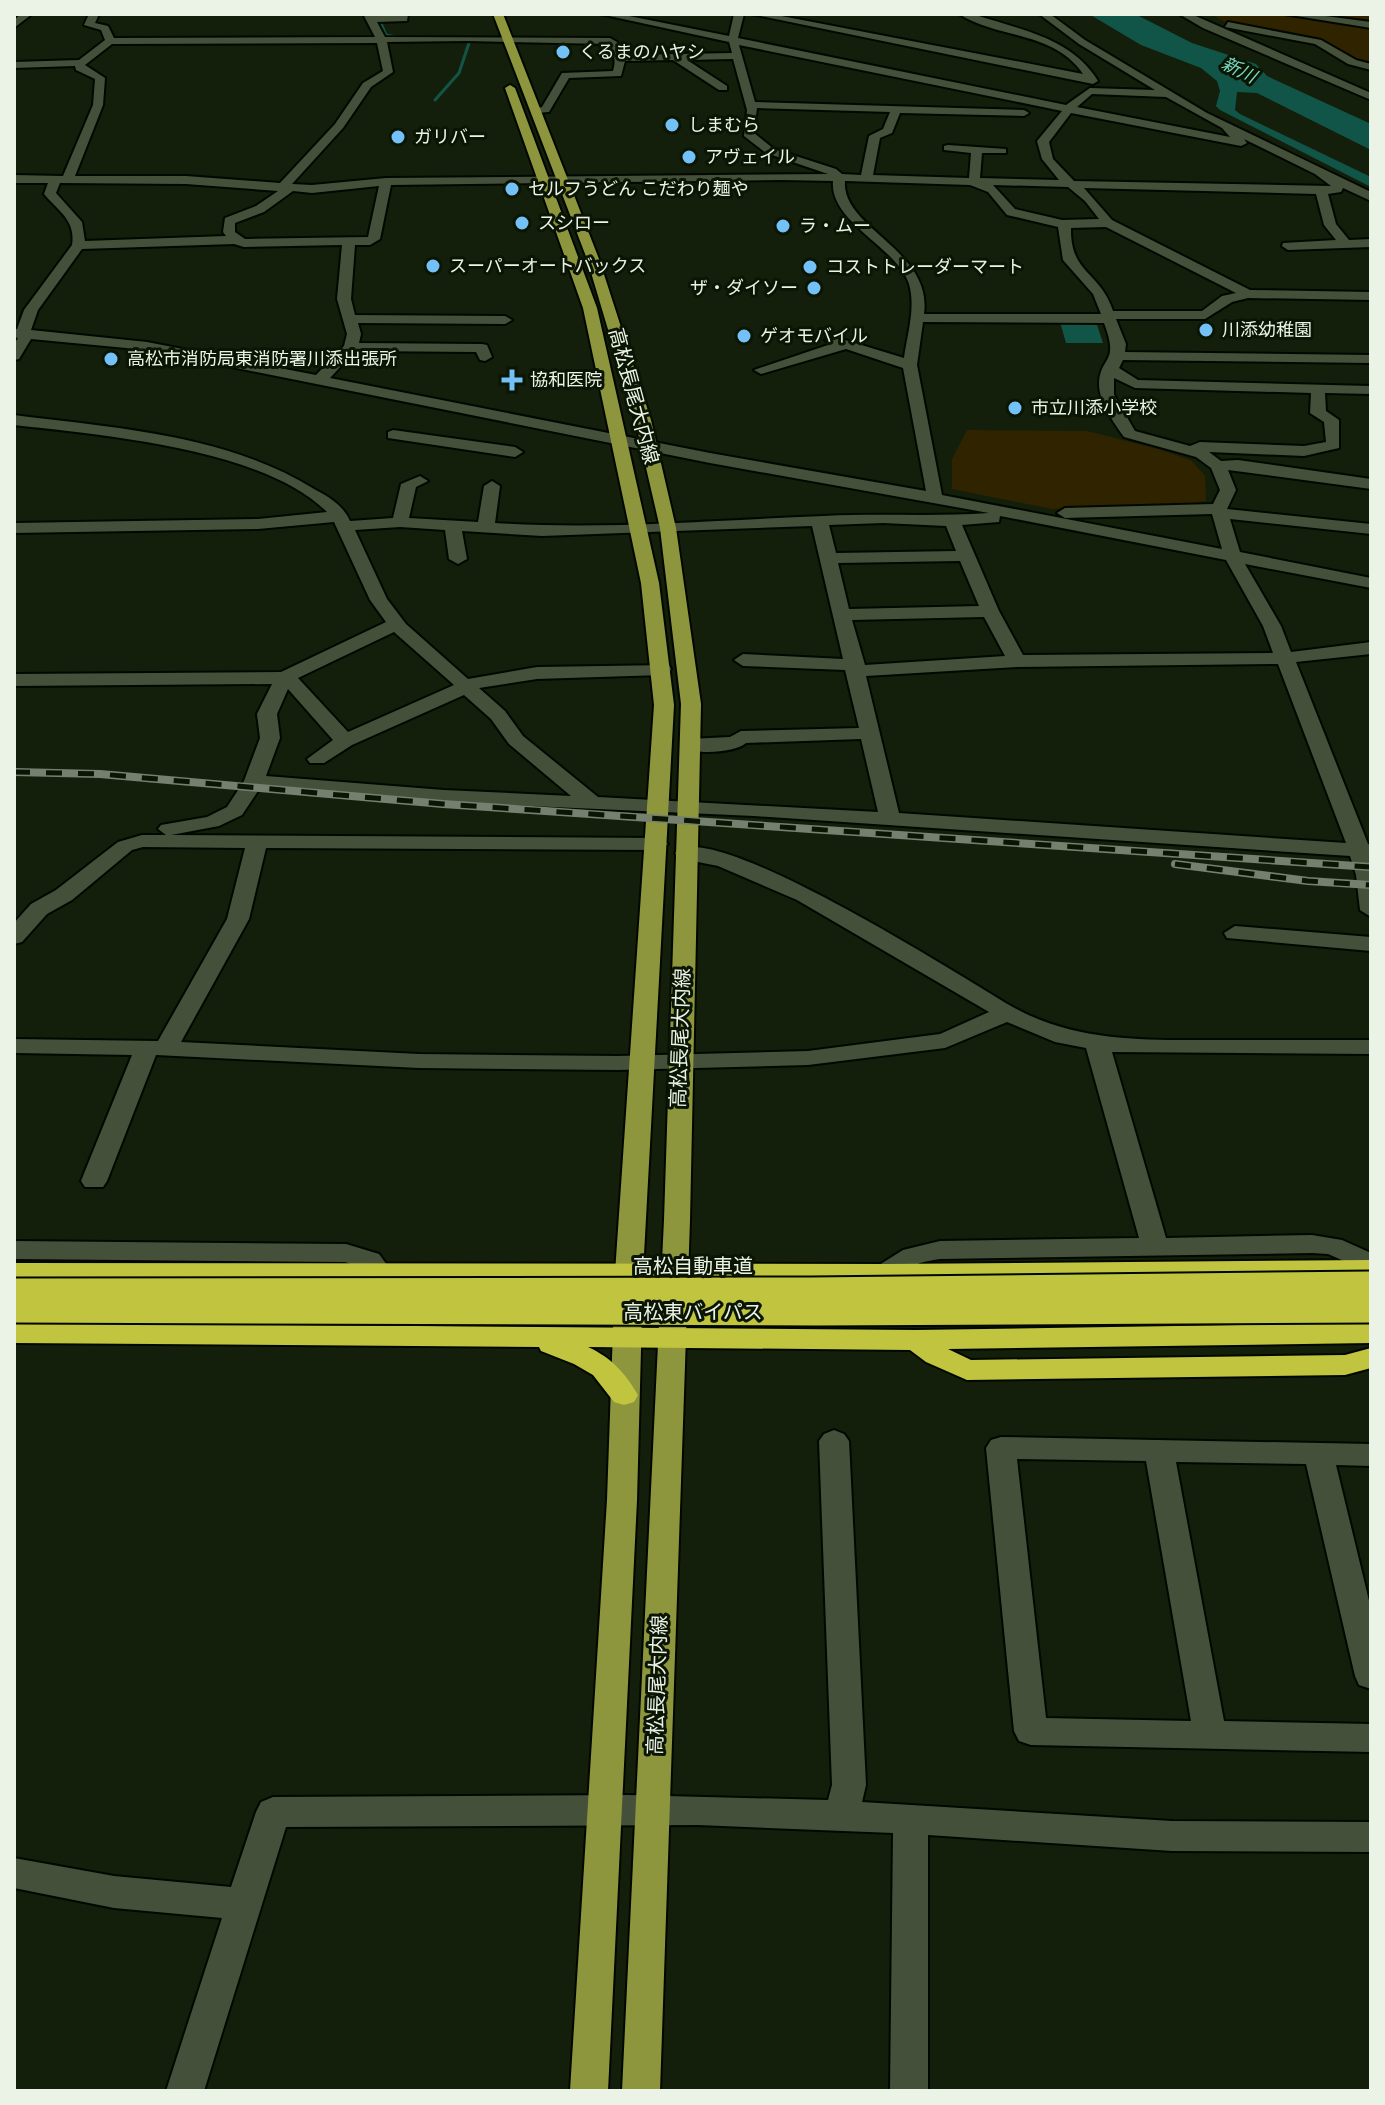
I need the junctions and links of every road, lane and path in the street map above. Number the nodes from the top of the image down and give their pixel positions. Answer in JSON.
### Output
{"nodes":[{"id":1,"x":27,"y":14,"type":"edge"},
{"id":2,"x":94,"y":14,"type":"edge"},
{"id":3,"x":403,"y":14,"type":"edge"},
{"id":4,"x":484,"y":14,"type":"edge"},
{"id":5,"x":498,"y":14,"type":"edge"},
{"id":6,"x":605,"y":14,"type":"edge"},
{"id":7,"x":739,"y":14,"type":"edge"},
{"id":8,"x":756,"y":14,"type":"edge"},
{"id":9,"x":964,"y":14,"type":"edge"},
{"id":10,"x":1044,"y":14,"type":"edge"},
{"id":11,"x":1280,"y":14,"type":"edge"},
{"id":12,"x":1289,"y":14,"type":"edge"},
{"id":13,"x":1297,"y":14,"type":"edge"},
{"id":14,"x":632,"y":16,"type":"edge"},
{"id":15,"x":1189,"y":16,"type":"edge"},
{"id":16,"x":370,"y":17,"type":"edge"},
{"id":17,"x":14,"y":25,"type":"edge"},
{"id":18,"x":1371,"y":25,"type":"edge"},
{"id":19,"x":501,"y":40,"type":"junction"},
{"id":20,"x":110,"y":41,"type":"junction"},
{"id":21,"x":382,"y":41,"type":"junction"},
{"id":22,"x":610,"y":41,"type":"junction"},
{"id":23,"x":780,"y":53,"type":"dead end"},
{"id":24,"x":737,"y":55,"type":"junction"},
{"id":25,"x":684,"y":56,"type":"junction"},
{"id":26,"x":619,"y":58,"type":"junction"},
{"id":27,"x":81,"y":63,"type":"junction"},
{"id":28,"x":14,"y":65,"type":"edge"},
{"id":29,"x":1368,"y":67,"type":"edge"},
{"id":30,"x":712,"y":69,"type":"dead end"},
{"id":31,"x":1092,"y":85,"type":"junction"},
{"id":32,"x":723,"y":88,"type":"dead end"},
{"id":33,"x":1169,"y":94,"type":"junction"},
{"id":34,"x":1366,"y":94,"type":"edge"},
{"id":35,"x":751,"y":95,"type":"junction"},
{"id":36,"x":788,"y":99,"type":"dead end"},
{"id":37,"x":536,"y":110,"type":"junction"},
{"id":38,"x":896,"y":110,"type":"junction"},
{"id":39,"x":1066,"y":114,"type":"junction"},
{"id":40,"x":1146,"y":125,"type":"junction"},
{"id":41,"x":1227,"y":128,"type":"junction"},
{"id":42,"x":948,"y":148,"type":"dead end"},
{"id":43,"x":977,"y":150,"type":"junction"},
{"id":44,"x":1002,"y":151,"type":"dead end"},
{"id":45,"x":1317,"y":170,"type":"junction"},
{"id":46,"x":839,"y":178,"type":"junction"},
{"id":47,"x":14,"y":179,"type":"edge"},
{"id":48,"x":62,"y":179,"type":"junction"},
{"id":49,"x":866,"y":179,"type":"junction"},
{"id":50,"x":554,"y":180,"type":"junction"},
{"id":51,"x":386,"y":182,"type":"junction"},
{"id":52,"x":974,"y":182,"type":"junction"},
{"id":53,"x":1070,"y":185,"type":"junction"},
{"id":54,"x":286,"y":188,"type":"junction"},
{"id":55,"x":1337,"y":189,"type":"junction"},
{"id":56,"x":1321,"y":191,"type":"junction"},
{"id":57,"x":1371,"y":198,"type":"edge"},
{"id":58,"x":1108,"y":223,"type":"junction"},
{"id":59,"x":1062,"y":224,"type":"junction"},
{"id":60,"x":235,"y":240,"type":"junction"},
{"id":61,"x":349,"y":242,"type":"junction"},
{"id":62,"x":1371,"y":243,"type":"edge"},
{"id":63,"x":1346,"y":244,"type":"junction"},
{"id":64,"x":78,"y":245,"type":"junction"},
{"id":65,"x":1288,"y":246,"type":"dead end"},
{"id":66,"x":1248,"y":294,"type":"junction"},
{"id":67,"x":1371,"y":296,"type":"edge"},
{"id":68,"x":1108,"y":317,"type":"junction"},
{"id":69,"x":916,"y":318,"type":"junction"},
{"id":70,"x":348,"y":319,"type":"junction"},
{"id":71,"x":505,"y":320,"type":"dead end"},
{"id":72,"x":18,"y":333,"type":"edge"},
{"id":73,"x":351,"y":347,"type":"junction"},
{"id":74,"x":14,"y":356,"type":"edge"},
{"id":75,"x":485,"y":357,"type":"dead end"},
{"id":76,"x":1371,"y":359,"type":"edge"},
{"id":77,"x":1115,"y":363,"type":"junction"},
{"id":78,"x":910,"y":365,"type":"junction"},
{"id":79,"x":761,"y":370,"type":"dead end"},
{"id":80,"x":321,"y":379,"type":"junction"},
{"id":81,"x":1318,"y":388,"type":"junction"},
{"id":82,"x":1371,"y":390,"type":"edge"},
{"id":83,"x":494,"y":414,"type":"junction"},
{"id":84,"x":14,"y":420,"type":"edge"},
{"id":85,"x":393,"y":435,"type":"dead end"},
{"id":86,"x":618,"y":439,"type":"junction"},
{"id":87,"x":648,"y":446,"type":"junction"},
{"id":88,"x":474,"y":448,"type":"junction"},
{"id":89,"x":1194,"y":450,"type":"junction"},
{"id":90,"x":515,"y":452,"type":"dead end"},
{"id":91,"x":1218,"y":466,"type":"junction"},
{"id":92,"x":420,"y":481,"type":"dead end"},
{"id":93,"x":1371,"y":484,"type":"edge"},
{"id":94,"x":492,"y":486,"type":"dead end"},
{"id":95,"x":935,"y":498,"type":"junction"},
{"id":96,"x":1219,"y":511,"type":"junction"},
{"id":97,"x":1014,"y":513,"type":"junction"},
{"id":98,"x":1034,"y":517,"type":"junction"},
{"id":99,"x":342,"y":521,"type":"junction"},
{"id":100,"x":952,"y":521,"type":"junction"},
{"id":101,"x":400,"y":522,"type":"junction"},
{"id":102,"x":820,"y":523,"type":"junction"},
{"id":103,"x":452,"y":524,"type":"junction"},
{"id":104,"x":486,"y":526,"type":"junction"},
{"id":105,"x":14,"y":528,"type":"edge"},
{"id":106,"x":668,"y":528,"type":"junction"},
{"id":107,"x":1371,"y":529,"type":"edge"},
{"id":108,"x":637,"y":530,"type":"junction"},
{"id":109,"x":1232,"y":555,"type":"junction"},
{"id":110,"x":965,"y":556,"type":"junction"},
{"id":111,"x":829,"y":558,"type":"junction"},
{"id":112,"x":458,"y":559,"type":"dead end"},
{"id":113,"x":1371,"y":583,"type":"edge"},
{"id":114,"x":990,"y":611,"type":"junction"},
{"id":115,"x":842,"y":615,"type":"junction"},
{"id":116,"x":397,"y":624,"type":"junction"},
{"id":117,"x":1371,"y":648,"type":"edge"},
{"id":118,"x":1285,"y":658,"type":"junction"},
{"id":119,"x":743,"y":660,"type":"dead end"},
{"id":120,"x":1017,"y":661,"type":"junction"},
{"id":121,"x":856,"y":668,"type":"junction"},
{"id":122,"x":662,"y":669,"type":"junction"},
{"id":123,"x":284,"y":678,"type":"junction"},
{"id":124,"x":14,"y":680,"type":"edge"},
{"id":125,"x":468,"y":688,"type":"junction"},
{"id":126,"x":872,"y":733,"type":"junction"},
{"id":127,"x":345,"y":741,"type":"junction"},
{"id":128,"x":690,"y":745,"type":"junction"},
{"id":129,"x":317,"y":759,"type":"dead end"},
{"id":130,"x":254,"y":781,"type":"junction"},
{"id":131,"x":593,"y":803,"type":"junction"},
{"id":132,"x":659,"y":805,"type":"junction"},
{"id":133,"x":690,"y":806,"type":"junction"},
{"id":134,"x":890,"y":819,"type":"junction"},
{"id":135,"x":142,"y":841,"type":"junction"},
{"id":136,"x":257,"y":843,"type":"junction"},
{"id":137,"x":657,"y":844,"type":"junction"},
{"id":138,"x":1365,"y":851,"type":"edge"},
{"id":139,"x":686,"y":853,"type":"junction"},
{"id":140,"x":1371,"y":910,"type":"edge"},
{"id":141,"x":1235,"y":933,"type":"dead end"},
{"id":142,"x":14,"y":937,"type":"edge"},
{"id":143,"x":1371,"y":944,"type":"edge"},
{"id":144,"x":1007,"y":1013,"type":"junction"},
{"id":145,"x":1097,"y":1043,"type":"junction"},
{"id":146,"x":14,"y":1046,"type":"edge"},
{"id":147,"x":1371,"y":1047,"type":"edge"},
{"id":148,"x":157,"y":1048,"type":"junction"},
{"id":149,"x":679,"y":1060,"type":"junction"},
{"id":150,"x":641,"y":1062,"type":"junction"},
{"id":151,"x":94,"y":1181,"type":"dead end"},
{"id":152,"x":1155,"y":1246,"type":"junction"},
{"id":153,"x":14,"y":1250,"type":"edge"},
{"id":154,"x":1371,"y":1266,"type":"edge"},
{"id":155,"x":14,"y":1272,"type":"edge"},
{"id":156,"x":378,"y":1272,"type":"junction"},
{"id":157,"x":629,"y":1273,"type":"junction"},
{"id":158,"x":673,"y":1273,"type":"junction"},
{"id":159,"x":886,"y":1273,"type":"junction"},
{"id":160,"x":1371,"y":1285,"type":"edge"},
{"id":161,"x":14,"y":1292,"type":"edge"},
{"id":162,"x":14,"y":1309,"type":"edge"},
{"id":163,"x":1371,"y":1309,"type":"edge"},
{"id":164,"x":14,"y":1333,"type":"edge"},
{"id":165,"x":1371,"y":1333,"type":"edge"},
{"id":166,"x":530,"y":1337,"type":"junction"},
{"id":167,"x":627,"y":1337,"type":"junction"},
{"id":168,"x":671,"y":1337,"type":"junction"},
{"id":169,"x":916,"y":1340,"type":"junction"},
{"id":170,"x":1371,"y":1358,"type":"edge"},
{"id":171,"x":624,"y":1395,"type":"junction"},
{"id":172,"x":834,"y":1441,"type":"dead end"},
{"id":173,"x":1159,"y":1449,"type":"junction"},
{"id":174,"x":1318,"y":1454,"type":"junction"},
{"id":175,"x":1371,"y":1455,"type":"edge"},
{"id":176,"x":1371,"y":1676,"type":"edge"},
{"id":177,"x":1210,"y":1734,"type":"junction"},
{"id":178,"x":1371,"y":1738,"type":"edge"},
{"id":179,"x":652,"y":1810,"type":"junction"},
{"id":180,"x":603,"y":1811,"type":"junction"},
{"id":181,"x":841,"y":1815,"type":"junction"},
{"id":182,"x":911,"y":1820,"type":"junction"},
{"id":183,"x":1371,"y":1837,"type":"edge"},
{"id":184,"x":14,"y":1873,"type":"edge"},
{"id":185,"x":244,"y":1904,"type":"junction"},
{"id":186,"x":185,"y":2091,"type":"edge"},
{"id":187,"x":589,"y":2091,"type":"edge"},
{"id":188,"x":641,"y":2091,"type":"edge"},
{"id":189,"x":909,"y":2091,"type":"edge"}],
"edges":[{"from":1,"to":17,"type":"street"},
{"from":2,"to":20,"type":"street"},
{"from":3,"to":16,"type":"street"},
{"from":4,"to":19,"type":"main road","name":"高松長尾大内線"},
{"from":5,"to":19,"type":"main road","name":"高松長尾大内線"},
{"from":6,"to":14,"type":"street"},
{"from":7,"to":24,"type":"street"},
{"from":8,"to":31,"type":"street"},
{"from":9,"to":31,"type":"street"},
{"from":10,"to":33,"type":"street"},
{"from":11,"to":12,"type":"street"},
{"from":12,"to":13,"type":"street"},
{"from":12,"to":18,"type":"street"},
{"from":14,"to":22,"type":"street"},
{"from":14,"to":24,"type":"street"},
{"from":15,"to":29,"type":"street"},
{"from":15,"to":34,"type":"street"},
{"from":16,"to":21,"type":"street"},
{"from":19,"to":21,"type":"street"},
{"from":19,"to":22,"type":"street"},
{"from":19,"to":37,"type":"main road","name":"高松長尾大内線"},
{"from":19,"to":50,"type":"main road","name":"高松長尾大内線"},
{"from":20,"to":21,"type":"street"},
{"from":20,"to":27,"type":"street"},
{"from":21,"to":54,"type":"street"},
{"from":22,"to":26,"type":"street"},
{"from":23,"to":24,"type":"street"},
{"from":24,"to":25,"type":"street"},
{"from":24,"to":30,"type":"street"},
{"from":24,"to":35,"type":"street"},
{"from":24,"to":39,"type":"street"},
{"from":25,"to":26,"type":"street"},
{"from":25,"to":32,"type":"street"},
{"from":26,"to":37,"type":"street"},
{"from":27,"to":28,"type":"street"},
{"from":27,"to":48,"type":"street"},
{"from":29,"to":34,"type":"street"},
{"from":31,"to":33,"type":"street"},
{"from":31,"to":39,"type":"street"},
{"from":33,"to":41,"type":"street"},
{"from":35,"to":36,"type":"street"},
{"from":35,"to":38,"type":"street"},
{"from":35,"to":46,"type":"street"},
{"from":37,"to":50,"type":"main road","name":"高松長尾大内線"},
{"from":38,"to":39,"type":"street"},
{"from":38,"to":49,"type":"street"},
{"from":39,"to":40,"type":"street"},
{"from":39,"to":40,"type":"street"},
{"from":39,"to":53,"type":"street"},
{"from":40,"to":41,"type":"street"},
{"from":41,"to":45,"type":"street"},
{"from":42,"to":43,"type":"street"},
{"from":43,"to":44,"type":"street"},
{"from":43,"to":52,"type":"street"},
{"from":45,"to":55,"type":"street"},
{"from":45,"to":57,"type":"street"},
{"from":46,"to":49,"type":"street"},
{"from":46,"to":50,"type":"street"},
{"from":46,"to":69,"type":"street"},
{"from":47,"to":48,"type":"street"},
{"from":48,"to":54,"type":"street"},
{"from":48,"to":64,"type":"street"},
{"from":49,"to":52,"type":"street"},
{"from":50,"to":51,"type":"street"},
{"from":50,"to":86,"type":"main road","name":"高松長尾大内線"},
{"from":50,"to":87,"type":"main road","name":"高松長尾大内線"},
{"from":51,"to":54,"type":"street"},
{"from":51,"to":61,"type":"street"},
{"from":52,"to":53,"type":"street"},
{"from":52,"to":59,"type":"street"},
{"from":53,"to":56,"type":"street"},
{"from":53,"to":58,"type":"street"},
{"from":54,"to":60,"type":"street"},
{"from":55,"to":56,"type":"street"},
{"from":55,"to":57,"type":"street"},
{"from":56,"to":63,"type":"street"},
{"from":58,"to":59,"type":"street"},
{"from":58,"to":66,"type":"street"},
{"from":59,"to":68,"type":"street"},
{"from":60,"to":61,"type":"street"},
{"from":60,"to":64,"type":"street"},
{"from":61,"to":70,"type":"street"},
{"from":62,"to":63,"type":"street"},
{"from":63,"to":65,"type":"street"},
{"from":64,"to":72,"type":"street"},
{"from":66,"to":67,"type":"street"},
{"from":66,"to":68,"type":"street"},
{"from":68,"to":69,"type":"street"},
{"from":68,"to":77,"type":"street"},
{"from":69,"to":78,"type":"street"},
{"from":70,"to":71,"type":"street"},
{"from":70,"to":73,"type":"street"},
{"from":72,"to":74,"type":"street"},
{"from":72,"to":80,"type":"street"},
{"from":73,"to":75,"type":"street"},
{"from":73,"to":80,"type":"street"},
{"from":76,"to":77,"type":"street"},
{"from":77,"to":81,"type":"street"},
{"from":77,"to":89,"type":"street"},
{"from":78,"to":79,"type":"street"},
{"from":78,"to":95,"type":"street"},
{"from":80,"to":83,"type":"street"},
{"from":81,"to":82,"type":"street"},
{"from":81,"to":89,"type":"street"},
{"from":83,"to":86,"type":"street"},
{"from":83,"to":88,"type":"street"},
{"from":84,"to":99,"type":"street"},
{"from":85,"to":88,"type":"street"},
{"from":86,"to":87,"type":"street"},
{"from":86,"to":108,"type":"main road","name":"高松長尾大内線"},
{"from":87,"to":95,"type":"street"},
{"from":87,"to":106,"type":"main road","name":"高松長尾大内線"},
{"from":88,"to":90,"type":"street"},
{"from":89,"to":91,"type":"street"},
{"from":91,"to":93,"type":"street"},
{"from":91,"to":96,"type":"street"},
{"from":92,"to":101,"type":"street"},
{"from":94,"to":104,"type":"street"},
{"from":95,"to":97,"type":"street"},
{"from":96,"to":98,"type":"street"},
{"from":96,"to":107,"type":"street"},
{"from":96,"to":109,"type":"street"},
{"from":97,"to":98,"type":"street"},
{"from":97,"to":100,"type":"street"},
{"from":98,"to":109,"type":"street"},
{"from":99,"to":101,"type":"street"},
{"from":99,"to":105,"type":"street"},
{"from":99,"to":116,"type":"street"},
{"from":100,"to":102,"type":"street"},
{"from":100,"to":110,"type":"street"},
{"from":101,"to":103,"type":"street"},
{"from":102,"to":106,"type":"street"},
{"from":102,"to":111,"type":"street"},
{"from":103,"to":104,"type":"street"},
{"from":103,"to":112,"type":"street"},
{"from":104,"to":108,"type":"street"},
{"from":106,"to":108,"type":"street"},
{"from":106,"to":128,"type":"main road","name":"高松長尾大内線"},
{"from":108,"to":122,"type":"main road","name":"高松長尾大内線"},
{"from":109,"to":113,"type":"street"},
{"from":109,"to":118,"type":"street"},
{"from":110,"to":111,"type":"street"},
{"from":110,"to":114,"type":"street"},
{"from":111,"to":115,"type":"street"},
{"from":114,"to":115,"type":"street"},
{"from":114,"to":120,"type":"street"},
{"from":115,"to":121,"type":"street"},
{"from":116,"to":123,"type":"street"},
{"from":116,"to":125,"type":"street"},
{"from":117,"to":118,"type":"street"},
{"from":118,"to":120,"type":"street"},
{"from":118,"to":138,"type":"street"},
{"from":119,"to":121,"type":"street"},
{"from":120,"to":121,"type":"street"},
{"from":121,"to":126,"type":"street"},
{"from":122,"to":125,"type":"street"},
{"from":122,"to":132,"type":"main road","name":"高松長尾大内線"},
{"from":123,"to":124,"type":"street"},
{"from":123,"to":127,"type":"street"},
{"from":123,"to":130,"type":"street"},
{"from":125,"to":127,"type":"street"},
{"from":125,"to":131,"type":"street"},
{"from":126,"to":128,"type":"street"},
{"from":126,"to":134,"type":"street"},
{"from":127,"to":129,"type":"street"},
{"from":128,"to":133,"type":"main road","name":"高松長尾大内線"},
{"from":130,"to":131,"type":"street"},
{"from":130,"to":135,"type":"street"},
{"from":131,"to":132,"type":"street"},
{"from":132,"to":133,"type":"street"},
{"from":132,"to":137,"type":"main road","name":"高松長尾大内線"},
{"from":133,"to":134,"type":"street"},
{"from":133,"to":139,"type":"main road","name":"高松長尾大内線"},
{"from":134,"to":138,"type":"street"},
{"from":135,"to":136,"type":"street"},
{"from":135,"to":142,"type":"street"},
{"from":136,"to":137,"type":"street"},
{"from":136,"to":148,"type":"street"},
{"from":137,"to":150,"type":"main road","name":"高松長尾大内線"},
{"from":138,"to":140,"type":"street"},
{"from":139,"to":144,"type":"street"},
{"from":139,"to":149,"type":"main road","name":"高松長尾大内線"},
{"from":141,"to":143,"type":"street"},
{"from":144,"to":145,"type":"street"},
{"from":144,"to":149,"type":"street"},
{"from":145,"to":147,"type":"street"},
{"from":145,"to":152,"type":"street"},
{"from":146,"to":148,"type":"street"},
{"from":148,"to":150,"type":"street"},
{"from":148,"to":151,"type":"street"},
{"from":149,"to":150,"type":"street"},
{"from":149,"to":158,"type":"main road","name":"高松長尾大内線"},
{"from":150,"to":157,"type":"main road","name":"高松長尾大内線"},
{"from":152,"to":154,"type":"street"},
{"from":152,"to":159,"type":"street"},
{"from":153,"to":156,"type":"street"},
{"from":154,"to":159,"type":"highway","name":"高松東バイパス"},
{"from":155,"to":156,"type":"highway","name":"高松東バイパス"},
{"from":156,"to":157,"type":"highway","name":"高松東バイパス"},
{"from":157,"to":158,"type":"highway","name":"高松東バイパス"},
{"from":157,"to":167,"type":"main road","name":"高松長尾大内線"},
{"from":158,"to":159,"type":"highway","name":"高松東バイパス"},
{"from":158,"to":168,"type":"main road","name":"高松長尾大内線"},
{"from":160,"to":161,"type":"highway","name":"高松自動車道","bridge":true},
{"from":162,"to":163,"type":"highway","bridge":true},
{"from":164,"to":166,"type":"highway","name":"高松東バイパス"},
{"from":165,"to":169,"type":"highway","name":"高松東バイパス"},
{"from":166,"to":167,"type":"highway","name":"高松東バイパス"},
{"from":166,"to":171,"type":"highway"},
{"from":167,"to":168,"type":"highway","name":"高松東バイパス"},
{"from":167,"to":171,"type":"main road","name":"高松長尾大内線"},
{"from":168,"to":169,"type":"highway","name":"高松東バイパス"},
{"from":168,"to":179,"type":"main road","name":"高松長尾大内線"},
{"from":169,"to":170,"type":"highway"},
{"from":171,"to":180,"type":"main road","name":"高松長尾大内線"},
{"from":172,"to":181,"type":"street"},
{"from":173,"to":174,"type":"street"},
{"from":173,"to":177,"type":"street"},
{"from":173,"to":177,"type":"street"},
{"from":174,"to":175,"type":"street"},
{"from":174,"to":176,"type":"street"},
{"from":177,"to":178,"type":"street"},
{"from":179,"to":180,"type":"street"},
{"from":179,"to":181,"type":"street"},
{"from":179,"to":188,"type":"main road","name":"高松長尾大内線"},
{"from":180,"to":185,"type":"street"},
{"from":180,"to":187,"type":"main road","name":"高松長尾大内線"},
{"from":181,"to":182,"type":"street"},
{"from":182,"to":183,"type":"street"},
{"from":182,"to":189,"type":"street"},
{"from":184,"to":185,"type":"street"},
{"from":185,"to":186,"type":"street"}]}
